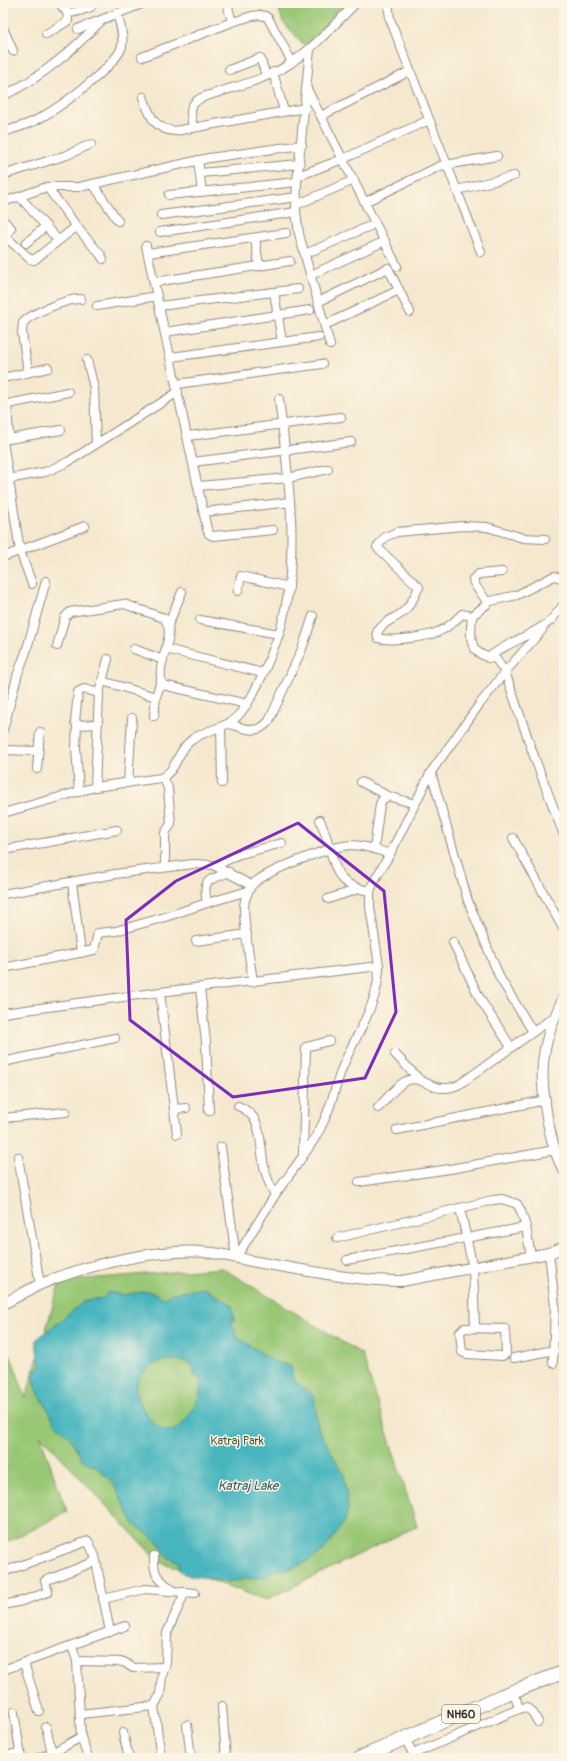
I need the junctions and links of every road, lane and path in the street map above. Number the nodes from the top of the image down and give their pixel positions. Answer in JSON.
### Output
{"nodes":[{"id":1,"x":60,"y":3,"type":"edge"},
{"id":2,"x":144,"y":3,"type":"edge"},
{"id":3,"x":227,"y":3,"type":"edge"},
{"id":4,"x":356,"y":3,"type":"edge"},
{"id":5,"x":388,"y":3,"type":"edge"},
{"id":6,"x":91,"y":7,"type":"dead end"},
{"id":7,"x":66,"y":12,"type":"junction"},
{"id":8,"x":117,"y":13,"type":"junction"},
{"id":9,"x":102,"y":20,"type":"junction"},
{"id":10,"x":232,"y":22,"type":"junction"},
{"id":11,"x":3,"y":28,"type":"edge"},
{"id":12,"x":78,"y":29,"type":"dead end"},
{"id":13,"x":46,"y":34,"type":"dead end"},
{"id":14,"x":310,"y":49,"type":"junction"},
{"id":15,"x":13,"y":51,"type":"dead end"},
{"id":16,"x":142,"y":57,"type":"dead end"},
{"id":17,"x":292,"y":62,"type":"junction"},
{"id":18,"x":229,"y":70,"type":"dead end"},
{"id":19,"x":410,"y":71,"type":"junction"},
{"id":20,"x":269,"y":74,"type":"junction"},
{"id":21,"x":306,"y":88,"type":"junction"},
{"id":22,"x":3,"y":96,"type":"edge"},
{"id":23,"x":143,"y":97,"type":"dead end"},
{"id":24,"x":305,"y":108,"type":"junction"},
{"id":25,"x":284,"y":111,"type":"junction"},
{"id":26,"x":321,"y":116,"type":"junction"},
{"id":27,"x":429,"y":120,"type":"junction"},
{"id":28,"x":193,"y":128,"type":"junction"},
{"id":29,"x":3,"y":132,"type":"edge"},
{"id":30,"x":91,"y":144,"type":"dead end"},
{"id":31,"x":302,"y":145,"type":"junction"},
{"id":32,"x":497,"y":156,"type":"dead end"},
{"id":33,"x":343,"y":159,"type":"junction"},
{"id":34,"x":198,"y":160,"type":"junction"},
{"id":35,"x":300,"y":164,"type":"junction"},
{"id":36,"x":448,"y":166,"type":"junction"},
{"id":37,"x":200,"y":173,"type":"junction"},
{"id":38,"x":3,"y":175,"type":"edge"},
{"id":39,"x":514,"y":176,"type":"dead end"},
{"id":40,"x":298,"y":179,"type":"junction"},
{"id":41,"x":354,"y":180,"type":"junction"},
{"id":42,"x":93,"y":184,"type":"junction"},
{"id":43,"x":47,"y":187,"type":"junction"},
{"id":44,"x":457,"y":190,"type":"junction"},
{"id":45,"x":202,"y":192,"type":"junction"},
{"id":46,"x":169,"y":195,"type":"dead end"},
{"id":47,"x":20,"y":197,"type":"junction"},
{"id":48,"x":3,"y":202,"type":"edge"},
{"id":49,"x":365,"y":202,"type":"junction"},
{"id":50,"x":296,"y":205,"type":"junction"},
{"id":51,"x":161,"y":215,"type":"dead end"},
{"id":52,"x":3,"y":220,"type":"edge"},
{"id":53,"x":118,"y":221,"type":"dead end"},
{"id":54,"x":46,"y":226,"type":"junction"},
{"id":55,"x":76,"y":226,"type":"junction"},
{"id":56,"x":370,"y":226,"type":"dead end"},
{"id":57,"x":160,"y":232,"type":"dead end"},
{"id":58,"x":286,"y":233,"type":"dead end"},
{"id":59,"x":254,"y":238,"type":"junction"},
{"id":60,"x":3,"y":240,"type":"edge"},
{"id":61,"x":58,"y":240,"type":"junction"},
{"id":62,"x":385,"y":241,"type":"junction"},
{"id":63,"x":26,"y":243,"type":"dead end"},
{"id":64,"x":481,"y":252,"type":"dead end"},
{"id":65,"x":305,"y":254,"type":"junction"},
{"id":66,"x":103,"y":259,"type":"dead end"},
{"id":67,"x":290,"y":261,"type":"dead end"},
{"id":68,"x":259,"y":266,"type":"junction"},
{"id":69,"x":397,"y":266,"type":"dead end"},
{"id":70,"x":311,"y":275,"type":"junction"},
{"id":71,"x":154,"y":282,"type":"junction"},
{"id":72,"x":298,"y":288,"type":"dead end"},
{"id":73,"x":399,"y":290,"type":"junction"},
{"id":74,"x":274,"y":292,"type":"junction"},
{"id":75,"x":157,"y":296,"type":"junction"},
{"id":76,"x":81,"y":299,"type":"dead end"},
{"id":77,"x":318,"y":302,"type":"junction"},
{"id":78,"x":97,"y":306,"type":"dead end"},
{"id":79,"x":159,"y":306,"type":"junction"},
{"id":80,"x":310,"y":310,"type":"dead end"},
{"id":81,"x":410,"y":312,"type":"dead end"},
{"id":82,"x":278,"y":316,"type":"junction"},
{"id":83,"x":325,"y":326,"type":"junction"},
{"id":84,"x":166,"y":332,"type":"junction"},
{"id":85,"x":319,"y":337,"type":"dead end"},
{"id":86,"x":282,"y":342,"type":"junction"},
{"id":87,"x":330,"y":345,"type":"dead end"},
{"id":88,"x":171,"y":357,"type":"junction"},
{"id":89,"x":87,"y":360,"type":"dead end"},
{"id":90,"x":322,"y":364,"type":"dead end"},
{"id":91,"x":48,"y":368,"type":"dead end"},
{"id":92,"x":28,"y":372,"type":"junction"},
{"id":93,"x":3,"y":378,"type":"edge"},
{"id":94,"x":178,"y":388,"type":"junction"},
{"id":95,"x":68,"y":392,"type":"dead end"},
{"id":96,"x":280,"y":399,"type":"dead end"},
{"id":97,"x":5,"y":405,"type":"edge"},
{"id":98,"x":341,"y":417,"type":"dead end"},
{"id":99,"x":282,"y":423,"type":"junction"},
{"id":100,"x":61,"y":430,"type":"dead end"},
{"id":101,"x":188,"y":436,"type":"junction"},
{"id":102,"x":3,"y":441,"type":"edge"},
{"id":103,"x":351,"y":442,"type":"dead end"},
{"id":104,"x":96,"y":444,"type":"junction"},
{"id":105,"x":285,"y":451,"type":"junction"},
{"id":106,"x":193,"y":462,"type":"junction"},
{"id":107,"x":328,"y":469,"type":"dead end"},
{"id":108,"x":288,"y":478,"type":"junction"},
{"id":109,"x":5,"y":480,"type":"edge"},
{"id":110,"x":198,"y":486,"type":"junction"},
{"id":111,"x":290,"y":502,"type":"junction"},
{"id":112,"x":204,"y":512,"type":"junction"},
{"id":113,"x":85,"y":526,"type":"dead end"},
{"id":114,"x":273,"y":530,"type":"dead end"},
{"id":115,"x":545,"y":539,"type":"dead end"},
{"id":116,"x":20,"y":551,"type":"junction"},
{"id":117,"x":3,"y":557,"type":"edge"},
{"id":118,"x":502,"y":572,"type":"dead end"},
{"id":119,"x":564,"y":579,"type":"edge"},
{"id":120,"x":46,"y":581,"type":"dead end"},
{"id":121,"x":32,"y":584,"type":"dead end"},
{"id":122,"x":289,"y":587,"type":"junction"},
{"id":123,"x":238,"y":591,"type":"dead end"},
{"id":124,"x":182,"y":592,"type":"dead end"},
{"id":125,"x":487,"y":602,"type":"junction"},
{"id":126,"x":564,"y":604,"type":"edge"},
{"id":127,"x":313,"y":616,"type":"dead end"},
{"id":128,"x":472,"y":616,"type":"junction"},
{"id":129,"x":200,"y":620,"type":"dead end"},
{"id":130,"x":169,"y":623,"type":"junction"},
{"id":131,"x":542,"y":630,"type":"dead end"},
{"id":132,"x":280,"y":634,"type":"junction"},
{"id":133,"x":57,"y":646,"type":"dead end"},
{"id":134,"x":134,"y":649,"type":"dead end"},
{"id":135,"x":166,"y":649,"type":"junction"},
{"id":136,"x":488,"y":658,"type":"junction"},
{"id":137,"x":108,"y":659,"type":"dead end"},
{"id":138,"x":163,"y":660,"type":"junction"},
{"id":139,"x":505,"y":672,"type":"junction"},
{"id":140,"x":263,"y":673,"type":"junction"},
{"id":141,"x":160,"y":680,"type":"junction"},
{"id":142,"x":102,"y":681,"type":"junction"},
{"id":143,"x":99,"y":693,"type":"junction"},
{"id":144,"x":156,"y":697,"type":"junction"},
{"id":145,"x":247,"y":704,"type":"junction"},
{"id":146,"x":154,"y":716,"type":"dead end"},
{"id":147,"x":132,"y":718,"type":"dead end"},
{"id":148,"x":77,"y":724,"type":"junction"},
{"id":149,"x":98,"y":724,"type":"junction"},
{"id":150,"x":229,"y":724,"type":"junction"},
{"id":151,"x":221,"y":727,"type":"junction"},
{"id":152,"x":3,"y":730,"type":"edge"},
{"id":153,"x":40,"y":732,"type":"dead end"},
{"id":154,"x":3,"y":750,"type":"edge"},
{"id":155,"x":38,"y":751,"type":"junction"},
{"id":156,"x":37,"y":769,"type":"dead end"},
{"id":157,"x":431,"y":772,"type":"junction"},
{"id":158,"x":163,"y":777,"type":"junction"},
{"id":159,"x":361,"y":782,"type":"dead end"},
{"id":160,"x":128,"y":783,"type":"junction"},
{"id":161,"x":222,"y":783,"type":"dead end"},
{"id":162,"x":95,"y":787,"type":"junction"},
{"id":163,"x":79,"y":792,"type":"junction"},
{"id":164,"x":388,"y":796,"type":"junction"},
{"id":165,"x":416,"y":804,"type":"junction"},
{"id":166,"x":3,"y":814,"type":"edge"},
{"id":167,"x":320,"y":820,"type":"dead end"},
{"id":168,"x":117,"y":830,"type":"dead end"},
{"id":169,"x":564,"y":835,"type":"edge"},
{"id":170,"x":513,"y":838,"type":"dead end"},
{"id":171,"x":282,"y":843,"type":"dead end"},
{"id":172,"x":330,"y":849,"type":"junction"},
{"id":173,"x":374,"y":849,"type":"junction"},
{"id":174,"x":3,"y":850,"type":"edge"},
{"id":175,"x":390,"y":854,"type":"junction"},
{"id":176,"x":216,"y":866,"type":"junction"},
{"id":177,"x":165,"y":868,"type":"junction"},
{"id":178,"x":228,"y":872,"type":"junction"},
{"id":179,"x":72,"y":882,"type":"junction"},
{"id":180,"x":250,"y":888,"type":"junction"},
{"id":181,"x":360,"y":889,"type":"junction"},
{"id":182,"x":370,"y":890,"type":"junction"},
{"id":183,"x":3,"y":894,"type":"edge"},
{"id":184,"x":328,"y":899,"type":"dead end"},
{"id":185,"x":207,"y":903,"type":"junction"},
{"id":186,"x":564,"y":930,"type":"edge"},
{"id":187,"x":247,"y":934,"type":"junction"},
{"id":188,"x":196,"y":941,"type":"dead end"},
{"id":189,"x":453,"y":942,"type":"dead end"},
{"id":190,"x":81,"y":953,"type":"junction"},
{"id":191,"x":379,"y":966,"type":"junction"},
{"id":192,"x":3,"y":968,"type":"edge"},
{"id":193,"x":253,"y":982,"type":"junction"},
{"id":194,"x":200,"y":988,"type":"junction"},
{"id":195,"x":160,"y":992,"type":"junction"},
{"id":196,"x":564,"y":997,"type":"edge"},
{"id":197,"x":3,"y":1013,"type":"edge"},
{"id":198,"x":554,"y":1017,"type":"junction"},
{"id":199,"x":533,"y":1032,"type":"junction"},
{"id":200,"x":115,"y":1038,"type":"dead end"},
{"id":201,"x":329,"y":1041,"type":"dead end"},
{"id":202,"x":511,"y":1047,"type":"junction"},
{"id":203,"x":395,"y":1054,"type":"dead end"},
{"id":204,"x":3,"y":1062,"type":"edge"},
{"id":205,"x":418,"y":1078,"type":"junction"},
{"id":206,"x":546,"y":1100,"type":"junction"},
{"id":207,"x":238,"y":1106,"type":"dead end"},
{"id":208,"x":186,"y":1108,"type":"dead end"},
{"id":209,"x":378,"y":1108,"type":"dead end"},
{"id":210,"x":175,"y":1110,"type":"junction"},
{"id":211,"x":209,"y":1111,"type":"dead end"},
{"id":212,"x":66,"y":1112,"type":"dead end"},
{"id":213,"x":3,"y":1118,"type":"edge"},
{"id":214,"x":397,"y":1130,"type":"dead end"},
{"id":215,"x":177,"y":1134,"type":"dead end"},
{"id":216,"x":221,"y":1147,"type":"dead end"},
{"id":217,"x":555,"y":1150,"type":"junction"},
{"id":218,"x":303,"y":1154,"type":"junction"},
{"id":219,"x":18,"y":1157,"type":"dead end"},
{"id":220,"x":564,"y":1170,"type":"edge"},
{"id":221,"x":359,"y":1182,"type":"dead end"},
{"id":222,"x":275,"y":1195,"type":"junction"},
{"id":223,"x":460,"y":1208,"type":"junction"},
{"id":224,"x":526,"y":1227,"type":"junction"},
{"id":225,"x":337,"y":1238,"type":"dead end"},
{"id":226,"x":466,"y":1238,"type":"junction"},
{"id":227,"x":564,"y":1247,"type":"edge"},
{"id":228,"x":549,"y":1254,"type":"junction"},
{"id":229,"x":531,"y":1257,"type":"junction"},
{"id":230,"x":236,"y":1258,"type":"junction"},
{"id":231,"x":348,"y":1260,"type":"dead end"},
{"id":232,"x":472,"y":1268,"type":"junction"},
{"id":233,"x":40,"y":1284,"type":"junction"},
{"id":234,"x":3,"y":1304,"type":"edge"},
{"id":235,"x":475,"y":1328,"type":"junction"},
{"id":236,"x":554,"y":1350,"type":"junction"},
{"id":237,"x":514,"y":1358,"type":"dead end"},
{"id":238,"x":553,"y":1363,"type":"dead end"},
{"id":239,"x":154,"y":1556,"type":"dead end"},
{"id":240,"x":96,"y":1561,"type":"junction"},
{"id":241,"x":3,"y":1572,"type":"edge"},
{"id":242,"x":174,"y":1591,"type":"junction"},
{"id":243,"x":185,"y":1592,"type":"junction"},
{"id":244,"x":195,"y":1593,"type":"dead end"},
{"id":245,"x":103,"y":1599,"type":"junction"},
{"id":246,"x":3,"y":1605,"type":"edge"},
{"id":247,"x":125,"y":1626,"type":"dead end"},
{"id":248,"x":110,"y":1632,"type":"junction"},
{"id":249,"x":72,"y":1646,"type":"junction"},
{"id":250,"x":77,"y":1661,"type":"junction"},
{"id":251,"x":24,"y":1663,"type":"junction"},
{"id":252,"x":165,"y":1667,"type":"junction"},
{"id":253,"x":3,"y":1670,"type":"edge"},
{"id":254,"x":564,"y":1672,"type":"edge"},
{"id":255,"x":514,"y":1691,"type":"junction"},
{"id":256,"x":154,"y":1706,"type":"junction"},
{"id":257,"x":222,"y":1706,"type":"dead end"},
{"id":258,"x":519,"y":1709,"type":"junction"},
{"id":259,"x":39,"y":1711,"type":"dead end"},
{"id":260,"x":14,"y":1712,"type":"dead end"},
{"id":261,"x":80,"y":1714,"type":"junction"},
{"id":262,"x":538,"y":1722,"type":"dead end"},
{"id":263,"x":187,"y":1724,"type":"dead end"},
{"id":264,"x":46,"y":1727,"type":"dead end"},
{"id":265,"x":123,"y":1733,"type":"dead end"},
{"id":266,"x":81,"y":1737,"type":"junction"},
{"id":267,"x":405,"y":1738,"type":"junction"},
{"id":268,"x":52,"y":1753,"type":"junction"},
{"id":269,"x":3,"y":1756,"type":"edge"},
{"id":270,"x":20,"y":1756,"type":"edge"},
{"id":271,"x":38,"y":1758,"type":"edge"},
{"id":272,"x":88,"y":1758,"type":"edge"},
{"id":273,"x":129,"y":1758,"type":"edge"},
{"id":274,"x":161,"y":1758,"type":"edge"},
{"id":275,"x":191,"y":1758,"type":"edge"},
{"id":276,"x":226,"y":1758,"type":"edge"},
{"id":277,"x":360,"y":1758,"type":"edge"}],
"edges":[{"from":1,"to":7,"type":"street"},
{"from":2,"to":8,"type":"street"},
{"from":3,"to":10,"type":"street"},
{"from":4,"to":14,"type":"street"},
{"from":5,"to":19,"type":"street"},
{"from":6,"to":7,"type":"street"},
{"from":7,"to":13,"type":"street"},
{"from":8,"to":9,"type":"street"},
{"from":8,"to":29,"type":"street"},
{"from":9,"to":12,"type":"street"},
{"from":9,"to":22,"type":"street"},
{"from":10,"to":16,"type":"street"},
{"from":10,"to":17,"type":"street"},
{"from":11,"to":15,"type":"street"},
{"from":14,"to":17,"type":"street"},
{"from":14,"to":21,"type":"street"},
{"from":17,"to":20,"type":"street"},
{"from":18,"to":20,"type":"street"},
{"from":19,"to":26,"type":"street"},
{"from":19,"to":27,"type":"street"},
{"from":20,"to":25,"type":"street"},
{"from":20,"to":28,"type":"street"},
{"from":21,"to":24,"type":"street"},
{"from":21,"to":26,"type":"street"},
{"from":23,"to":28,"type":"street"},
{"from":24,"to":25,"type":"street"},
{"from":24,"to":31,"type":"street"},
{"from":25,"to":28,"type":"street"},
{"from":26,"to":33,"type":"street"},
{"from":27,"to":33,"type":"street"},
{"from":27,"to":36,"type":"street"},
{"from":30,"to":38,"type":"street"},
{"from":31,"to":34,"type":"street"},
{"from":31,"to":35,"type":"street"},
{"from":32,"to":36,"type":"street"},
{"from":33,"to":40,"type":"street"},
{"from":33,"to":41,"type":"street"},
{"from":34,"to":37,"type":"street"},
{"from":34,"to":42,"type":"street"},
{"from":35,"to":37,"type":"street"},
{"from":35,"to":40,"type":"street"},
{"from":36,"to":44,"type":"street"},
{"from":36,"to":49,"type":"street"},
{"from":37,"to":45,"type":"street"},
{"from":39,"to":44,"type":"street"},
{"from":40,"to":45,"type":"street"},
{"from":40,"to":50,"type":"street"},
{"from":41,"to":49,"type":"street"},
{"from":41,"to":50,"type":"street"},
{"from":42,"to":43,"type":"street"},
{"from":42,"to":53,"type":"street"},
{"from":43,"to":47,"type":"street"},
{"from":43,"to":55,"type":"street"},
{"from":44,"to":64,"type":"street"},
{"from":45,"to":46,"type":"street"},
{"from":47,"to":48,"type":"street"},
{"from":47,"to":54,"type":"street"},
{"from":49,"to":62,"type":"street"},
{"from":50,"to":51,"type":"street"},
{"from":50,"to":57,"type":"street"},
{"from":50,"to":65,"type":"street"},
{"from":52,"to":60,"type":"street"},
{"from":54,"to":61,"type":"street"},
{"from":54,"to":63,"type":"street"},
{"from":55,"to":61,"type":"street"},
{"from":55,"to":66,"type":"street"},
{"from":56,"to":65,"type":"street"},
{"from":58,"to":59,"type":"street"},
{"from":59,"to":68,"type":"street"},
{"from":59,"to":71,"type":"street"},
{"from":60,"to":61,"type":"street"},
{"from":62,"to":69,"type":"street"},
{"from":62,"to":70,"type":"street"},
{"from":65,"to":70,"type":"street"},
{"from":67,"to":68,"type":"street"},
{"from":68,"to":71,"type":"street"},
{"from":70,"to":77,"type":"street"},
{"from":71,"to":75,"type":"street"},
{"from":72,"to":74,"type":"street"},
{"from":73,"to":77,"type":"street"},
{"from":73,"to":81,"type":"street"},
{"from":73,"to":83,"type":"street"},
{"from":74,"to":79,"type":"street"},
{"from":74,"to":82,"type":"street"},
{"from":75,"to":78,"type":"street"},
{"from":75,"to":79,"type":"street"},
{"from":76,"to":92,"type":"street"},
{"from":77,"to":83,"type":"street"},
{"from":79,"to":84,"type":"street"},
{"from":80,"to":82,"type":"street"},
{"from":82,"to":84,"type":"street"},
{"from":82,"to":86,"type":"street"},
{"from":83,"to":87,"type":"street"},
{"from":84,"to":88,"type":"street"},
{"from":85,"to":86,"type":"street"},
{"from":86,"to":88,"type":"street"},
{"from":88,"to":94,"type":"street"},
{"from":89,"to":104,"type":"street"},
{"from":90,"to":94,"type":"street"},
{"from":91,"to":92,"type":"street"},
{"from":92,"to":93,"type":"street"},
{"from":94,"to":101,"type":"street"},
{"from":94,"to":104,"type":"street"},
{"from":95,"to":97,"type":"street"},
{"from":96,"to":99,"type":"street"},
{"from":97,"to":102,"type":"street"},
{"from":98,"to":99,"type":"street"},
{"from":99,"to":101,"type":"street"},
{"from":99,"to":105,"type":"street"},
{"from":100,"to":102,"type":"street"},
{"from":101,"to":106,"type":"street"},
{"from":102,"to":109,"type":"street"},
{"from":103,"to":105,"type":"street"},
{"from":104,"to":109,"type":"street"},
{"from":105,"to":106,"type":"street"},
{"from":105,"to":108,"type":"street"},
{"from":106,"to":110,"type":"street"},
{"from":107,"to":108,"type":"street"},
{"from":108,"to":110,"type":"street"},
{"from":108,"to":111,"type":"street"},
{"from":109,"to":116,"type":"street"},
{"from":110,"to":112,"type":"street"},
{"from":111,"to":112,"type":"street"},
{"from":111,"to":122,"type":"street"},
{"from":112,"to":114,"type":"street"},
{"from":113,"to":116,"type":"street"},
{"from":115,"to":128,"type":"street"},
{"from":116,"to":117,"type":"street"},
{"from":116,"to":121,"type":"street"},
{"from":118,"to":125,"type":"street"},
{"from":119,"to":125,"type":"street"},
{"from":120,"to":152,"type":"street"},
{"from":122,"to":123,"type":"street"},
{"from":122,"to":132,"type":"street"},
{"from":124,"to":130,"type":"street"},
{"from":125,"to":128,"type":"street"},
{"from":126,"to":136,"type":"street"},
{"from":127,"to":150,"type":"street"},
{"from":128,"to":136,"type":"street"},
{"from":129,"to":132,"type":"street"},
{"from":130,"to":133,"type":"street"},
{"from":130,"to":135,"type":"street"},
{"from":131,"to":139,"type":"street"},
{"from":132,"to":140,"type":"street"},
{"from":134,"to":138,"type":"street"},
{"from":135,"to":138,"type":"street"},
{"from":135,"to":140,"type":"street"},
{"from":136,"to":139,"type":"street"},
{"from":137,"to":142,"type":"street"},
{"from":138,"to":141,"type":"street"},
{"from":139,"to":157,"type":"street"},
{"from":139,"to":169,"type":"street"},
{"from":140,"to":145,"type":"street"},
{"from":141,"to":144,"type":"street"},
{"from":141,"to":145,"type":"street"},
{"from":142,"to":143,"type":"street"},
{"from":142,"to":144,"type":"street"},
{"from":143,"to":148,"type":"street"},
{"from":143,"to":149,"type":"street"},
{"from":144,"to":146,"type":"street"},
{"from":145,"to":150,"type":"street"},
{"from":147,"to":160,"type":"street"},
{"from":148,"to":149,"type":"street"},
{"from":148,"to":163,"type":"street"},
{"from":149,"to":162,"type":"street"},
{"from":150,"to":151,"type":"street"},
{"from":151,"to":158,"type":"street"},
{"from":151,"to":161,"type":"street"},
{"from":153,"to":155,"type":"street"},
{"from":154,"to":155,"type":"street"},
{"from":155,"to":156,"type":"street"},
{"from":157,"to":165,"type":"street"},
{"from":157,"to":199,"type":"street"},
{"from":158,"to":160,"type":"street"},
{"from":158,"to":177,"type":"street"},
{"from":159,"to":164,"type":"street"},
{"from":160,"to":162,"type":"street"},
{"from":162,"to":163,"type":"street"},
{"from":163,"to":166,"type":"street"},
{"from":164,"to":165,"type":"street"},
{"from":164,"to":173,"type":"street"},
{"from":165,"to":175,"type":"street"},
{"from":167,"to":172,"type":"street"},
{"from":168,"to":174,"type":"street"},
{"from":170,"to":186,"type":"street"},
{"from":171,"to":176,"type":"street"},
{"from":172,"to":173,"type":"street"},
{"from":172,"to":180,"type":"street"},
{"from":172,"to":181,"type":"street"},
{"from":173,"to":175,"type":"street"},
{"from":175,"to":182,"type":"street"},
{"from":176,"to":177,"type":"street"},
{"from":176,"to":178,"type":"street"},
{"from":177,"to":179,"type":"street"},
{"from":178,"to":180,"type":"street"},
{"from":178,"to":185,"type":"street"},
{"from":179,"to":183,"type":"street"},
{"from":179,"to":190,"type":"street"},
{"from":180,"to":185,"type":"street"},
{"from":180,"to":187,"type":"street"},
{"from":181,"to":182,"type":"street"},
{"from":181,"to":184,"type":"street"},
{"from":182,"to":191,"type":"street"},
{"from":185,"to":190,"type":"street"},
{"from":187,"to":188,"type":"street"},
{"from":187,"to":193,"type":"street"},
{"from":189,"to":202,"type":"street"},
{"from":190,"to":192,"type":"street"},
{"from":191,"to":193,"type":"street"},
{"from":191,"to":218,"type":"street"},
{"from":193,"to":194,"type":"street"},
{"from":194,"to":195,"type":"street"},
{"from":194,"to":211,"type":"street"},
{"from":195,"to":197,"type":"street"},
{"from":195,"to":210,"type":"street"},
{"from":196,"to":198,"type":"street"},
{"from":198,"to":199,"type":"street"},
{"from":198,"to":206,"type":"street"},
{"from":199,"to":202,"type":"street"},
{"from":200,"to":204,"type":"street"},
{"from":201,"to":218,"type":"street"},
{"from":202,"to":205,"type":"street"},
{"from":203,"to":205,"type":"street"},
{"from":205,"to":209,"type":"street"},
{"from":206,"to":214,"type":"street"},
{"from":206,"to":217,"type":"street"},
{"from":207,"to":222,"type":"street"},
{"from":208,"to":210,"type":"street"},
{"from":210,"to":215,"type":"street"},
{"from":212,"to":213,"type":"street"},
{"from":216,"to":230,"type":"street"},
{"from":217,"to":220,"type":"street"},
{"from":217,"to":221,"type":"street"},
{"from":218,"to":222,"type":"street"},
{"from":219,"to":233,"type":"street"},
{"from":222,"to":230,"type":"street"},
{"from":223,"to":224,"type":"street"},
{"from":223,"to":225,"type":"street"},
{"from":223,"to":226,"type":"street"},
{"from":224,"to":226,"type":"street"},
{"from":224,"to":229,"type":"street"},
{"from":226,"to":231,"type":"street"},
{"from":226,"to":232,"type":"street"},
{"from":227,"to":228,"type":"street"},
{"from":228,"to":229,"type":"street"},
{"from":228,"to":236,"type":"street"},
{"from":229,"to":232,"type":"street"},
{"from":230,"to":232,"type":"street"},
{"from":230,"to":233,"type":"street"},
{"from":232,"to":235,"type":"street"},
{"from":233,"to":234,"type":"street"},
{"from":235,"to":235,"type":"street"},
{"from":236,"to":237,"type":"street"},
{"from":236,"to":238,"type":"street"},
{"from":239,"to":242,"type":"street"},
{"from":240,"to":241,"type":"street"},
{"from":240,"to":245,"type":"street"},
{"from":240,"to":246,"type":"street"},
{"from":242,"to":243,"type":"street"},
{"from":242,"to":245,"type":"street"},
{"from":243,"to":244,"type":"street"},
{"from":243,"to":252,"type":"street"},
{"from":245,"to":248,"type":"street"},
{"from":247,"to":248,"type":"street"},
{"from":248,"to":249,"type":"street"},
{"from":249,"to":250,"type":"street"},
{"from":249,"to":251,"type":"street"},
{"from":250,"to":252,"type":"street"},
{"from":250,"to":261,"type":"street"},
{"from":251,"to":253,"type":"street"},
{"from":251,"to":259,"type":"street"},
{"from":252,"to":256,"type":"street"},
{"from":254,"to":255,"type":"highway","number":"NH60"},
{"from":255,"to":258,"type":"street"},
{"from":255,"to":267,"type":"highway","number":"NH60"},
{"from":256,"to":261,"type":"street"},
{"from":256,"to":274,"type":"street"},
{"from":257,"to":276,"type":"street"},
{"from":258,"to":262,"type":"street"},
{"from":258,"to":267,"type":"street"},
{"from":260,"to":270,"type":"street"},
{"from":261,"to":266,"type":"street"},
{"from":263,"to":275,"type":"street"},
{"from":264,"to":268,"type":"street"},
{"from":265,"to":273,"type":"street"},
{"from":266,"to":268,"type":"street"},
{"from":266,"to":272,"type":"street"},
{"from":267,"to":277,"type":"highway","number":"NH60"},
{"from":268,"to":271,"type":"street"},
{"from":269,"to":270,"type":"street"}]}
